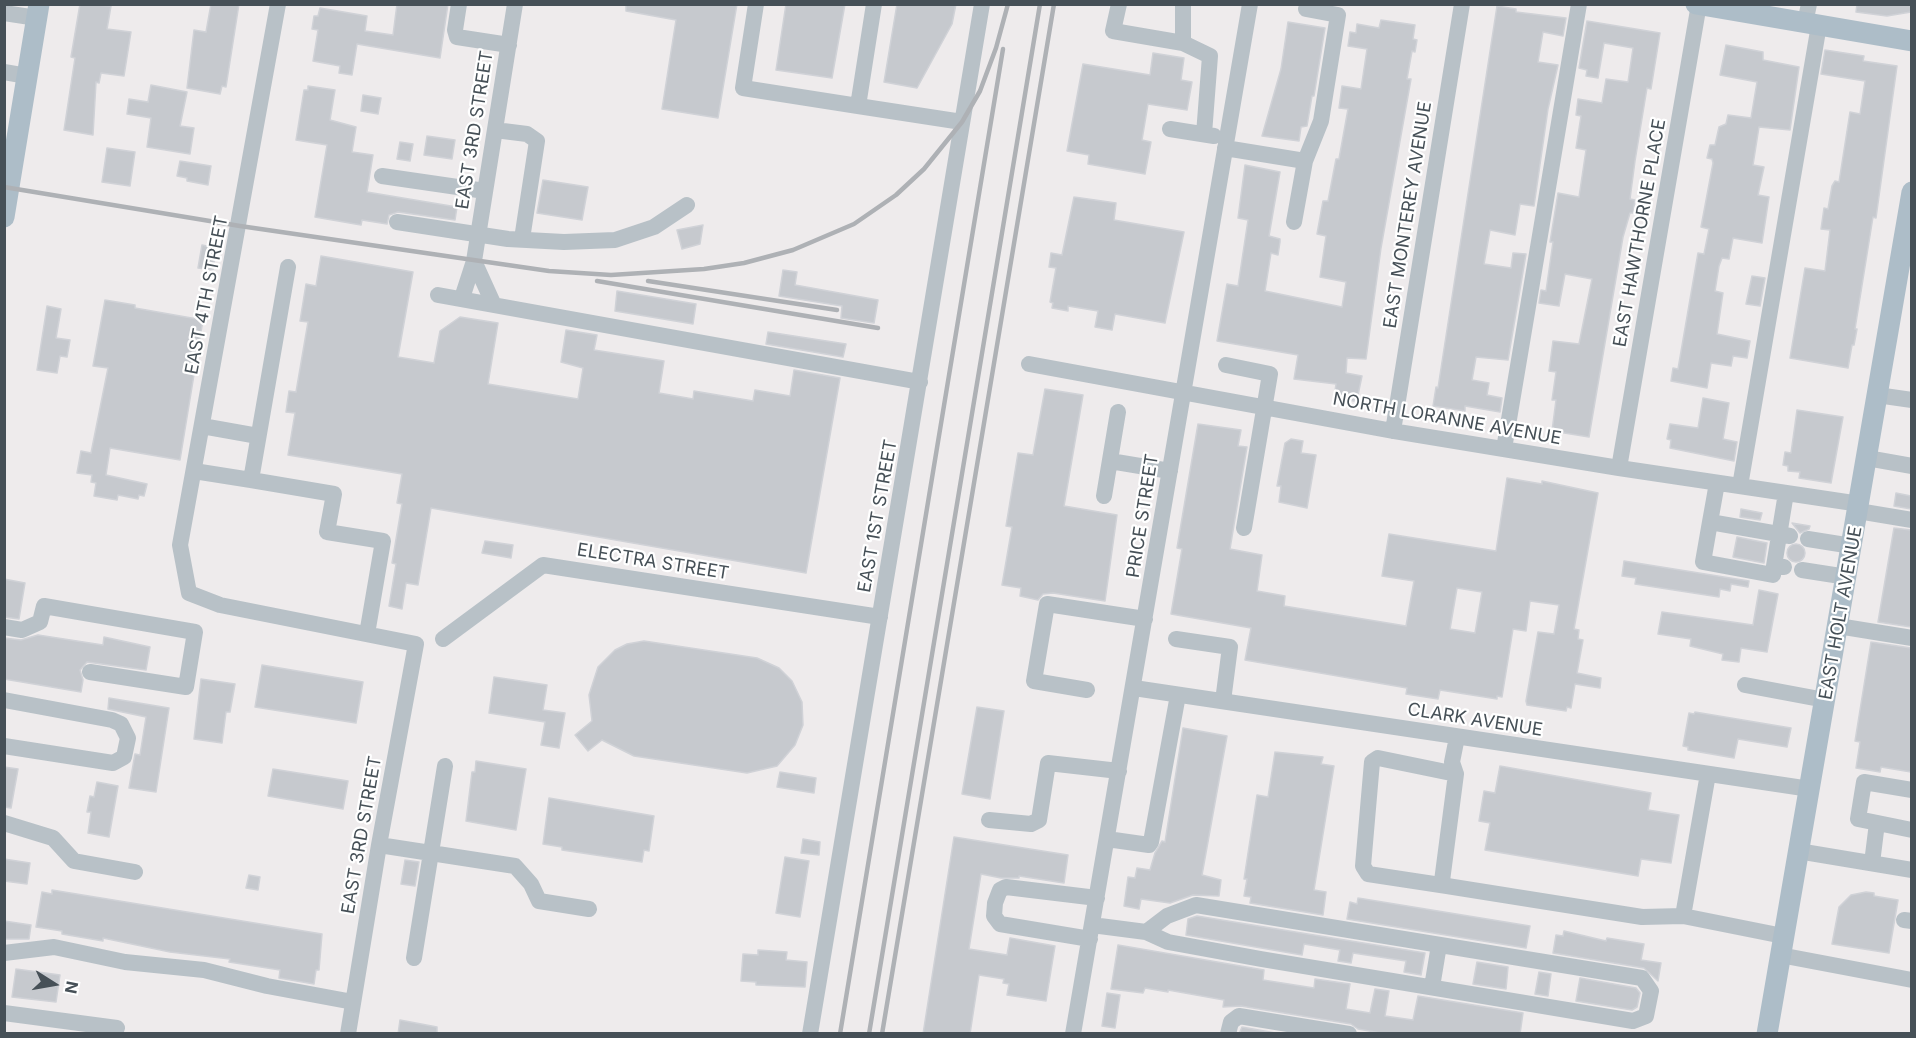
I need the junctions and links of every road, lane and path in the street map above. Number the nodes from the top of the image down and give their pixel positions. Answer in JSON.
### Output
{"nodes":[{"id":1,"x":278,"y":4,"type":"edge"},
{"id":2,"x":459,"y":4,"type":"edge"},
{"id":3,"x":515,"y":4,"type":"edge"},
{"id":4,"x":756,"y":4,"type":"edge"},
{"id":5,"x":873,"y":4,"type":"edge"},
{"id":6,"x":982,"y":4,"type":"edge"},
{"id":7,"x":1119,"y":4,"type":"edge"},
{"id":8,"x":1183,"y":4,"type":"edge"},
{"id":9,"x":1250,"y":4,"type":"edge"},
{"id":10,"x":1462,"y":4,"type":"edge"},
{"id":11,"x":1579,"y":4,"type":"edge"},
{"id":12,"x":1698,"y":5,"type":"edge"},
{"id":13,"x":1306,"y":9,"type":"dead end"},
{"id":14,"x":38,"y":11,"type":"edge"},
{"id":15,"x":4,"y":13,"type":"edge"},
{"id":16,"x":1811,"y":18,"type":"edge"},
{"id":17,"x":1911,"y":41,"type":"edge"},
{"id":18,"x":1183,"y":43,"type":"junction"},
{"id":19,"x":508,"y":45,"type":"junction"},
{"id":20,"x":4,"y":72,"type":"edge"},
{"id":21,"x":27,"y":76,"type":"junction"},
{"id":22,"x":858,"y":106,"type":"junction"},
{"id":23,"x":962,"y":122,"type":"junction"},
{"id":24,"x":1170,"y":129,"type":"dead end"},
{"id":25,"x":495,"y":130,"type":"junction"},
{"id":26,"x":1204,"y":134,"type":"junction"},
{"id":27,"x":11,"y":139,"type":"edge"},
{"id":28,"x":1226,"y":143,"type":"junction"},
{"id":29,"x":1305,"y":162,"type":"junction"},
{"id":30,"x":382,"y":176,"type":"dead end"},
{"id":31,"x":485,"y":191,"type":"junction"},
{"id":32,"x":1911,"y":192,"type":"edge"},
{"id":33,"x":687,"y":205,"type":"dead end"},
{"id":34,"x":4,"y":217,"type":"edge"},
{"id":35,"x":397,"y":222,"type":"dead end"},
{"id":36,"x":1294,"y":222,"type":"dead end"},
{"id":37,"x":478,"y":234,"type":"junction"},
{"id":38,"x":522,"y":239,"type":"junction"},
{"id":39,"x":474,"y":261,"type":"junction"},
{"id":40,"x":288,"y":267,"type":"dead end"},
{"id":41,"x":1903,"y":284,"type":"edge"},
{"id":42,"x":438,"y":295,"type":"dead end"},
{"id":43,"x":462,"y":298,"type":"junction"},
{"id":44,"x":493,"y":303,"type":"junction"},
{"id":45,"x":1029,"y":364,"type":"dead end"},
{"id":46,"x":1226,"y":365,"type":"dead end"},
{"id":47,"x":920,"y":382,"type":"junction"},
{"id":48,"x":1183,"y":392,"type":"junction"},
{"id":49,"x":1877,"y":395,"type":"junction"},
{"id":50,"x":1911,"y":400,"type":"edge"},
{"id":51,"x":1266,"y":407,"type":"junction"},
{"id":52,"x":1118,"y":412,"type":"dead end"},
{"id":53,"x":202,"y":426,"type":"junction"},
{"id":54,"x":1393,"y":431,"type":"junction"},
{"id":55,"x":258,"y":436,"type":"junction"},
{"id":56,"x":1504,"y":449,"type":"junction"},
{"id":57,"x":1867,"y":458,"type":"junction"},
{"id":58,"x":1110,"y":461,"type":"junction"},
{"id":59,"x":1911,"y":466,"type":"edge"},
{"id":60,"x":1619,"y":468,"type":"junction"},
{"id":61,"x":194,"y":471,"type":"junction"},
{"id":62,"x":1170,"y":471,"type":"junction"},
{"id":63,"x":251,"y":480,"type":"junction"},
{"id":64,"x":1717,"y":483,"type":"junction"},
{"id":65,"x":1740,"y":486,"type":"junction"},
{"id":66,"x":1786,"y":493,"type":"junction"},
{"id":67,"x":1104,"y":496,"type":"dead end"},
{"id":68,"x":1859,"y":508,"type":"junction"},
{"id":69,"x":1911,"y":520,"type":"edge"},
{"id":70,"x":1710,"y":522,"type":"junction"},
{"id":71,"x":1244,"y":528,"type":"dead end"},
{"id":72,"x":1785,"y":535,"type":"junction"},
{"id":73,"x":1808,"y":539,"type":"dead end"},
{"id":74,"x":1852,"y":546,"type":"junction"},
{"id":75,"x":1802,"y":570,"type":"dead end"},
{"id":76,"x":1847,"y":577,"type":"junction"},
{"id":77,"x":880,"y":617,"type":"junction"},
{"id":78,"x":1145,"y":619,"type":"junction"},
{"id":79,"x":1838,"y":626,"type":"junction"},
{"id":80,"x":4,"y":627,"type":"edge"},
{"id":81,"x":368,"y":634,"type":"junction"},
{"id":82,"x":1911,"y":638,"type":"edge"},
{"id":83,"x":443,"y":639,"type":"dead end"},
{"id":84,"x":1176,"y":639,"type":"dead end"},
{"id":85,"x":90,"y":672,"type":"dead end"},
{"id":86,"x":1745,"y":685,"type":"dead end"},
{"id":87,"x":1134,"y":688,"type":"junction"},
{"id":88,"x":1087,"y":690,"type":"dead end"},
{"id":89,"x":1178,"y":695,"type":"junction"},
{"id":90,"x":4,"y":700,"type":"edge"},
{"id":91,"x":1825,"y":700,"type":"junction"},
{"id":92,"x":1223,"y":701,"type":"junction"},
{"id":93,"x":1457,"y":737,"type":"junction"},
{"id":94,"x":4,"y":746,"type":"edge"},
{"id":95,"x":445,"y":766,"type":"dead end"},
{"id":96,"x":1119,"y":771,"type":"junction"},
{"id":97,"x":1456,"y":774,"type":"junction"},
{"id":98,"x":1708,"y":774,"type":"junction"},
{"id":99,"x":1810,"y":789,"type":"junction"},
{"id":100,"x":1911,"y":790,"type":"edge"},
{"id":101,"x":989,"y":820,"type":"dead end"},
{"id":102,"x":4,"y":823,"type":"edge"},
{"id":103,"x":1877,"y":823,"type":"junction"},
{"id":104,"x":1911,"y":830,"type":"edge"},
{"id":105,"x":1107,"y":839,"type":"junction"},
{"id":106,"x":379,"y":845,"type":"junction"},
{"id":107,"x":1798,"y":851,"type":"junction"},
{"id":108,"x":432,"y":853,"type":"junction"},
{"id":109,"x":1872,"y":863,"type":"junction"},
{"id":110,"x":1911,"y":870,"type":"edge"},
{"id":111,"x":135,"y":872,"type":"dead end"},
{"id":112,"x":1447,"y":886,"type":"junction"},
{"id":113,"x":1097,"y":898,"type":"junction"},
{"id":114,"x":590,"y":909,"type":"dead end"},
{"id":115,"x":1683,"y":916,"type":"junction"},
{"id":116,"x":1091,"y":932,"type":"junction"},
{"id":117,"x":1146,"y":932,"type":"junction"},
{"id":118,"x":1438,"y":945,"type":"junction"},
{"id":119,"x":1781,"y":946,"type":"junction"},
{"id":120,"x":4,"y":953,"type":"edge"},
{"id":121,"x":414,"y":958,"type":"dead end"},
{"id":122,"x":1911,"y":980,"type":"edge"},
{"id":123,"x":1432,"y":987,"type":"junction"},
{"id":124,"x":353,"y":1002,"type":"junction"},
{"id":125,"x":4,"y":1013,"type":"edge"},
{"id":126,"x":117,"y":1028,"type":"dead end"},
{"id":127,"x":348,"y":1034,"type":"edge"},
{"id":128,"x":810,"y":1034,"type":"edge"},
{"id":129,"x":1073,"y":1034,"type":"edge"},
{"id":130,"x":1228,"y":1034,"type":"edge"},
{"id":131,"x":1348,"y":1034,"type":"edge"},
{"id":132,"x":1767,"y":1034,"type":"edge"}],
"edges":[{"from":1,"to":53,"type":"street","name":"EAST 4TH STREET"},
{"from":2,"to":19,"type":"street"},
{"from":3,"to":19,"type":"street","name":"EAST 3RD STREET"},
{"from":4,"to":22,"type":"street"},
{"from":5,"to":22,"type":"street"},
{"from":6,"to":23,"type":"street","name":"EAST 1ST STREET"},
{"from":7,"to":18,"type":"street"},
{"from":8,"to":18,"type":"street"},
{"from":9,"to":28,"type":"street","name":"PRICE STREET"},
{"from":10,"to":54,"type":"street","name":"EAST MONTEREY AVENUE"},
{"from":11,"to":56,"type":"street"},
{"from":12,"to":16,"type":"main road"},
{"from":12,"to":60,"type":"street","name":"EAST HAWTHORNE PLACE"},
{"from":13,"to":29,"type":"street"},
{"from":14,"to":15,"type":"street"},
{"from":14,"to":21,"type":"main road"},
{"from":16,"to":17,"type":"main road"},
{"from":16,"to":65,"type":"street"},
{"from":18,"to":26,"type":"street"},
{"from":19,"to":25,"type":"street","name":"EAST 3RD STREET"},
{"from":20,"to":21,"type":"street"},
{"from":21,"to":27,"type":"main road"},
{"from":22,"to":23,"type":"street"},
{"from":23,"to":47,"type":"street","name":"EAST 1ST STREET"},
{"from":24,"to":26,"type":"street"},
{"from":25,"to":31,"type":"street","name":"EAST 3RD STREET"},
{"from":25,"to":38,"type":"street"},
{"from":26,"to":28,"type":"street"},
{"from":27,"to":34,"type":"main road"},
{"from":28,"to":29,"type":"street"},
{"from":28,"to":48,"type":"street","name":"PRICE STREET"},
{"from":29,"to":36,"type":"street"},
{"from":30,"to":31,"type":"street"},
{"from":31,"to":37,"type":"street","name":"EAST 3RD STREET"},
{"from":32,"to":41,"type":"main road","name":"EAST HOLT AVENUE"},
{"from":33,"to":38,"type":"street"},
{"from":35,"to":37,"type":"street"},
{"from":37,"to":38,"type":"street"},
{"from":37,"to":39,"type":"street","name":"EAST 3RD STREET"},
{"from":39,"to":43,"type":"street","name":"EAST 3RD STREET"},
{"from":39,"to":44,"type":"street"},
{"from":40,"to":55,"type":"street"},
{"from":41,"to":49,"type":"main road","name":"EAST HOLT AVENUE"},
{"from":42,"to":43,"type":"street"},
{"from":43,"to":44,"type":"street"},
{"from":44,"to":47,"type":"street"},
{"from":45,"to":48,"type":"street","name":"NORTH LORANNE AVENUE"},
{"from":46,"to":51,"type":"street"},
{"from":47,"to":77,"type":"street","name":"EAST 1ST STREET"},
{"from":48,"to":51,"type":"street","name":"NORTH LORANNE AVENUE"},
{"from":48,"to":62,"type":"street","name":"PRICE STREET"},
{"from":49,"to":50,"type":"street"},
{"from":49,"to":57,"type":"main road","name":"EAST HOLT AVENUE"},
{"from":51,"to":54,"type":"street","name":"NORTH LORANNE AVENUE"},
{"from":51,"to":71,"type":"street"},
{"from":52,"to":58,"type":"street"},
{"from":53,"to":55,"type":"street"},
{"from":53,"to":61,"type":"street","name":"EAST 4TH STREET"},
{"from":54,"to":56,"type":"street","name":"NORTH LORANNE AVENUE"},
{"from":55,"to":63,"type":"street"},
{"from":56,"to":60,"type":"street","name":"NORTH LORANNE AVENUE"},
{"from":57,"to":59,"type":"street"},
{"from":57,"to":68,"type":"main road","name":"EAST HOLT AVENUE"},
{"from":58,"to":62,"type":"street"},
{"from":58,"to":67,"type":"street"},
{"from":60,"to":64,"type":"street","name":"NORTH LORANNE AVENUE"},
{"from":61,"to":63,"type":"street"},
{"from":61,"to":81,"type":"street","name":"EAST 4TH STREET"},
{"from":62,"to":78,"type":"street","name":"PRICE STREET"},
{"from":63,"to":81,"type":"street"},
{"from":64,"to":65,"type":"street","name":"NORTH LORANNE AVENUE"},
{"from":64,"to":70,"type":"street"},
{"from":65,"to":66,"type":"street","name":"NORTH LORANNE AVENUE"},
{"from":66,"to":68,"type":"street","name":"NORTH LORANNE AVENUE"},
{"from":66,"to":72,"type":"street"},
{"from":68,"to":69,"type":"street","name":"NORTH LORANNE AVENUE"},
{"from":68,"to":74,"type":"main road","name":"EAST HOLT AVENUE"},
{"from":70,"to":72,"type":"street"},
{"from":70,"to":72,"type":"street"},
{"from":73,"to":74,"type":"street"},
{"from":74,"to":76,"type":"main road","name":"EAST HOLT AVENUE"},
{"from":75,"to":76,"type":"street"},
{"from":76,"to":79,"type":"main road","name":"EAST HOLT AVENUE"},
{"from":77,"to":83,"type":"street","name":"ELECTRA STREET"},
{"from":77,"to":128,"type":"street","name":"EAST 1ST STREET"},
{"from":78,"to":87,"type":"street","name":"PRICE STREET"},
{"from":78,"to":88,"type":"street"},
{"from":79,"to":82,"type":"street"},
{"from":79,"to":91,"type":"main road","name":"EAST HOLT AVENUE"},
{"from":80,"to":85,"type":"street"},
{"from":81,"to":106,"type":"street","name":"EAST 3RD STREET"},
{"from":84,"to":92,"type":"street"},
{"from":86,"to":91,"type":"street"},
{"from":87,"to":89,"type":"street","name":"CLARK AVENUE"},
{"from":87,"to":96,"type":"street","name":"PRICE STREET"},
{"from":89,"to":92,"type":"street","name":"CLARK AVENUE"},
{"from":89,"to":105,"type":"street"},
{"from":90,"to":94,"type":"street"},
{"from":91,"to":99,"type":"main road","name":"EAST HOLT AVENUE"},
{"from":92,"to":93,"type":"street","name":"CLARK AVENUE"},
{"from":93,"to":97,"type":"street"},
{"from":93,"to":98,"type":"street","name":"CLARK AVENUE"},
{"from":95,"to":108,"type":"street"},
{"from":96,"to":101,"type":"street"},
{"from":96,"to":105,"type":"street","name":"PRICE STREET"},
{"from":97,"to":112,"type":"street"},
{"from":97,"to":112,"type":"street"},
{"from":98,"to":99,"type":"street","name":"CLARK AVENUE"},
{"from":98,"to":115,"type":"street"},
{"from":99,"to":107,"type":"main road","name":"EAST HOLT AVENUE"},
{"from":100,"to":103,"type":"street"},
{"from":102,"to":111,"type":"street"},
{"from":103,"to":104,"type":"street"},
{"from":103,"to":109,"type":"street"},
{"from":105,"to":113,"type":"street","name":"PRICE STREET"},
{"from":106,"to":108,"type":"street"},
{"from":106,"to":124,"type":"street","name":"EAST 3RD STREET"},
{"from":107,"to":109,"type":"street"},
{"from":107,"to":119,"type":"main road","name":"EAST HOLT AVENUE"},
{"from":108,"to":114,"type":"street"},
{"from":108,"to":121,"type":"street"},
{"from":109,"to":110,"type":"street"},
{"from":112,"to":115,"type":"street"},
{"from":113,"to":116,"type":"street","name":"PRICE STREET"},
{"from":113,"to":116,"type":"street"},
{"from":115,"to":119,"type":"street"},
{"from":116,"to":117,"type":"street"},
{"from":116,"to":129,"type":"street","name":"PRICE STREET"},
{"from":117,"to":118,"type":"street"},
{"from":117,"to":123,"type":"street"},
{"from":118,"to":123,"type":"street"},
{"from":118,"to":123,"type":"street"},
{"from":119,"to":122,"type":"street"},
{"from":119,"to":132,"type":"main road","name":"EAST HOLT AVENUE"},
{"from":120,"to":124,"type":"street"},
{"from":124,"to":127,"type":"street","name":"EAST 3RD STREET"},
{"from":125,"to":126,"type":"street"},
{"from":130,"to":131,"type":"street"}]}
